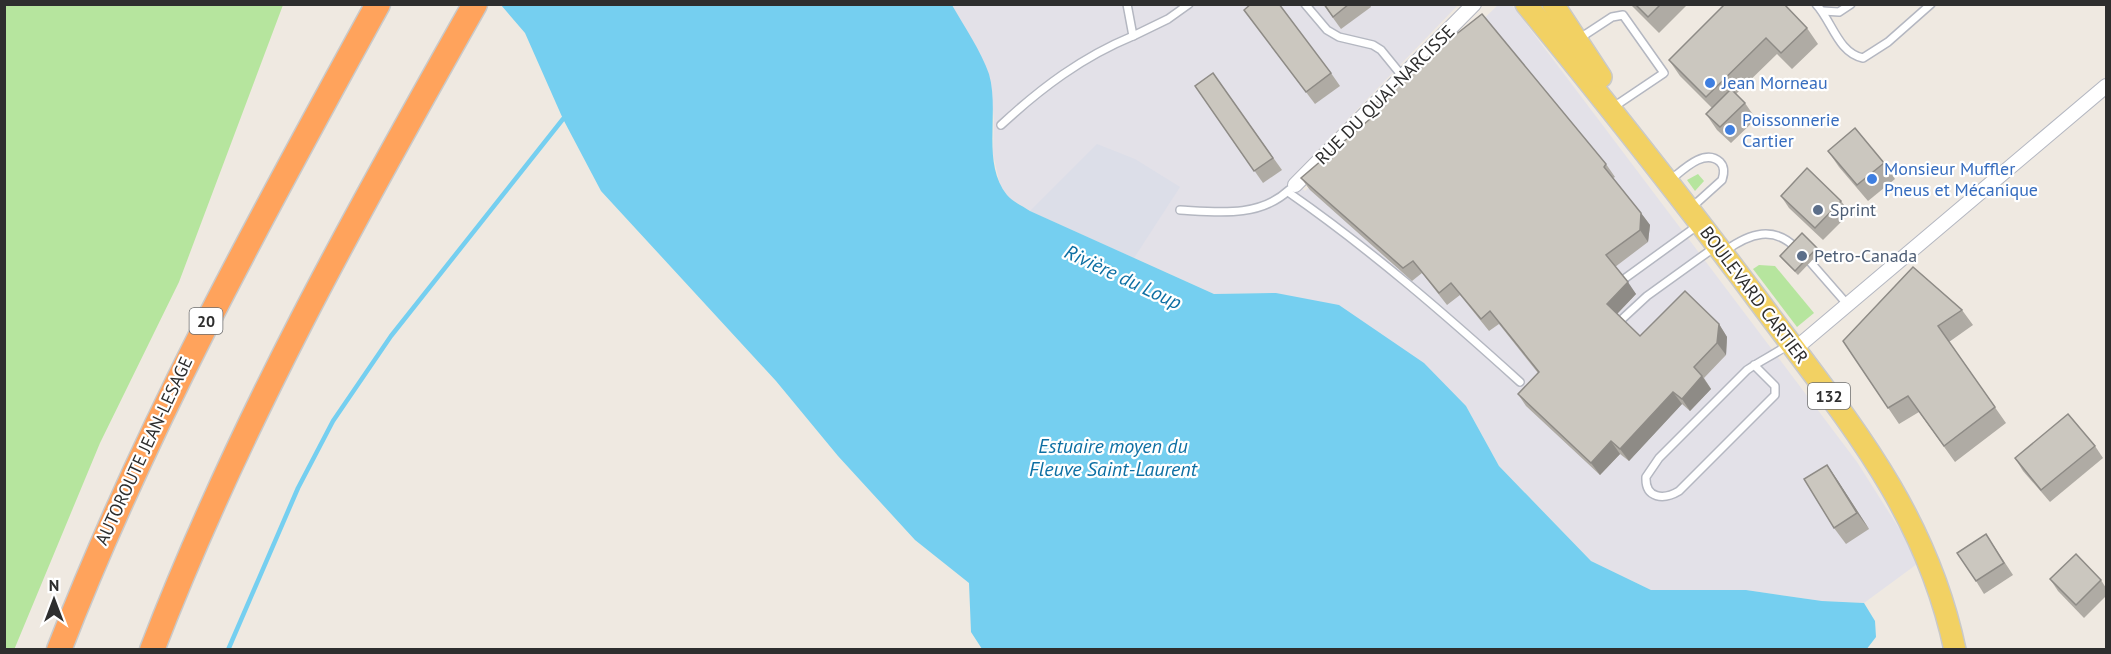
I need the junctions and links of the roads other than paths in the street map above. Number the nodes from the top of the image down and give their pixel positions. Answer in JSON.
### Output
{"nodes":[{"id":1,"x":378,"y":4,"type":"edge"},
{"id":2,"x":475,"y":4,"type":"edge"},
{"id":3,"x":1127,"y":4,"type":"edge"},
{"id":4,"x":1189,"y":4,"type":"edge"},
{"id":5,"x":1305,"y":4,"type":"edge"},
{"id":6,"x":1474,"y":4,"type":"edge"},
{"id":7,"x":1526,"y":4,"type":"edge"},
{"id":8,"x":1816,"y":4,"type":"edge"},
{"id":9,"x":1851,"y":4,"type":"edge"},
{"id":10,"x":1931,"y":4,"type":"edge"},
{"id":11,"x":1553,"y":10,"type":"edge"},
{"id":12,"x":1823,"y":12,"type":"junction"},
{"id":13,"x":1133,"y":36,"type":"junction"},
{"id":14,"x":1570,"y":45,"type":"junction"},
{"id":15,"x":1672,"y":66,"type":"edge"},
{"id":16,"x":1664,"y":73,"type":"junction"},
{"id":17,"x":1403,"y":77,"type":"junction"},
{"id":18,"x":2106,"y":86,"type":"edge"},
{"id":19,"x":1614,"y":106,"type":"junction"},
{"id":20,"x":1001,"y":125,"type":"dead end"},
{"id":21,"x":1664,"y":173,"type":"junction"},
{"id":22,"x":1291,"y":188,"type":"junction"},
{"id":23,"x":1180,"y":210,"type":"dead end"},
{"id":24,"x":1695,"y":216,"type":"junction"},
{"id":25,"x":1720,"y":249,"type":"junction"},
{"id":26,"x":1624,"y":279,"type":"edge"},
{"id":27,"x":1846,"y":304,"type":"junction"},
{"id":28,"x":1620,"y":321,"type":"edge"},
{"id":29,"x":1793,"y":346,"type":"junction"},
{"id":30,"x":1754,"y":365,"type":"junction"},
{"id":31,"x":1520,"y":382,"type":"dead end"},
{"id":32,"x":59,"y":650,"type":"edge"},
{"id":33,"x":152,"y":650,"type":"edge"},
{"id":34,"x":1955,"y":650,"type":"edge"}],
"edges":[{"from":1,"to":32,"type":"highway","name":"AUTOROUTE JEAN-LESAGE","number":"20"},
{"from":2,"to":33,"type":"highway"},
{"from":3,"to":13,"type":"lane"},
{"from":4,"to":13,"type":"lane"},
{"from":5,"to":17,"type":"lane"},
{"from":6,"to":17,"type":"street","name":"RUE DU QUAI-NARCISSE"},
{"from":7,"to":11,"type":"main road","name":"BOULEVARD CARTIER","number":"132"},
{"from":8,"to":12,"type":"lane"},
{"from":9,"to":12,"type":"lane"},
{"from":10,"to":12,"type":"lane"},
{"from":11,"to":14,"type":"main road","name":"BOULEVARD CARTIER","number":"132"},
{"from":13,"to":20,"type":"lane"},
{"from":14,"to":16,"type":"lane"},
{"from":14,"to":19,"type":"main road","name":"BOULEVARD CARTIER","number":"132"},
{"from":15,"to":16,"type":"lane"},
{"from":16,"to":19,"type":"lane"},
{"from":17,"to":22,"type":"street","name":"RUE DU QUAI-NARCISSE"},
{"from":18,"to":27,"type":"street"},
{"from":19,"to":21,"type":"main road","name":"BOULEVARD CARTIER","number":"132"},
{"from":21,"to":24,"type":"main road","name":"BOULEVARD CARTIER","number":"132"},
{"from":21,"to":24,"type":"lane"},
{"from":22,"to":23,"type":"lane"},
{"from":22,"to":31,"type":"lane"},
{"from":24,"to":25,"type":"main road","name":"BOULEVARD CARTIER","number":"132"},
{"from":24,"to":26,"type":"lane"},
{"from":25,"to":27,"type":"lane"},
{"from":25,"to":28,"type":"lane"},
{"from":25,"to":29,"type":"main road","name":"BOULEVARD CARTIER","number":"132"},
{"from":27,"to":29,"type":"street"},
{"from":29,"to":30,"type":"lane"},
{"from":29,"to":34,"type":"main road","name":"BOULEVARD CARTIER","number":"132"},
{"from":30,"to":30,"type":"lane"}]}
